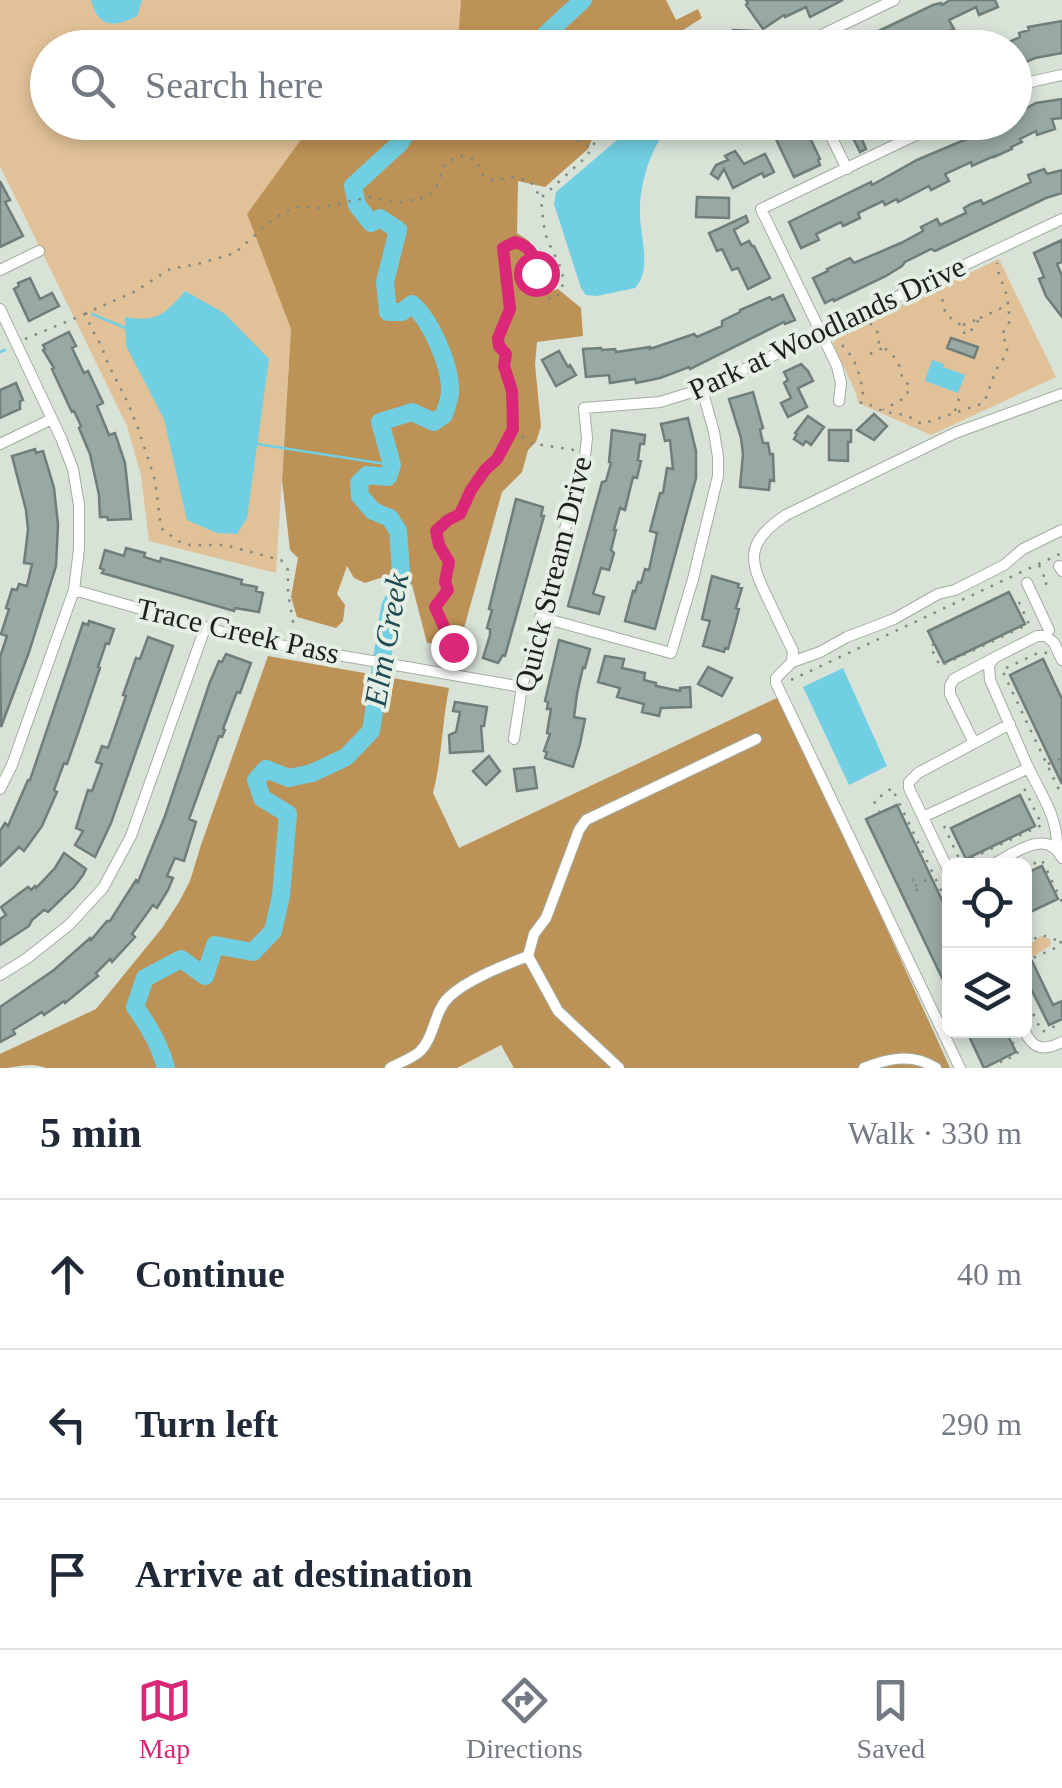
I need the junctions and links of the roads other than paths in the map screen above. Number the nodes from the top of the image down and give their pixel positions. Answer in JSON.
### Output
{"nodes":[{"id":1,"x":894,"y":0,"type":"edge"},
{"id":2,"x":832,"y":30,"type":"edge"},
{"id":3,"x":1062,"y":74,"type":"edge"},
{"id":4,"x":1032,"y":82,"type":"edge"},
{"id":5,"x":833,"y":140,"type":"edge"},
{"id":6,"x":907,"y":140,"type":"edge"},
{"id":7,"x":848,"y":169,"type":"junction"},
{"id":8,"x":1062,"y":219,"type":"edge"},
{"id":9,"x":39,"y":251,"type":"dead end"},
{"id":10,"x":0,"y":270,"type":"edge"},
{"id":11,"x":0,"y":309,"type":"edge"},
{"id":12,"x":821,"y":333,"type":"junction"},
{"id":13,"x":702,"y":390,"type":"junction"},
{"id":14,"x":1062,"y":394,"type":"edge"},
{"id":15,"x":839,"y":401,"type":"dead end"},
{"id":16,"x":584,"y":408,"type":"joint"},
{"id":17,"x":52,"y":419,"type":"junction"},
{"id":18,"x":0,"y":444,"type":"edge"},
{"id":19,"x":1062,"y":530,"type":"edge"},
{"id":20,"x":1027,"y":583,"type":"dead end"},
{"id":21,"x":74,"y":590,"type":"junction"},
{"id":22,"x":540,"y":617,"type":"junction"},
{"id":23,"x":1062,"y":624,"type":"edge"},
{"id":24,"x":205,"y":628,"type":"junction"},
{"id":25,"x":1049,"y":630,"type":"junction"},
{"id":26,"x":1037,"y":636,"type":"junction"},
{"id":27,"x":994,"y":658,"type":"junction"},
{"id":28,"x":1062,"y":660,"type":"edge"},
{"id":29,"x":792,"y":662,"type":"junction"},
{"id":30,"x":522,"y":687,"type":"junction"},
{"id":31,"x":1010,"y":724,"type":"junction"},
{"id":32,"x":514,"y":739,"type":"dead end"},
{"id":33,"x":756,"y":739,"type":"dead end"},
{"id":34,"x":974,"y":743,"type":"junction"},
{"id":35,"x":1029,"y":768,"type":"junction"},
{"id":36,"x":0,"y":789,"type":"edge"},
{"id":37,"x":923,"y":817,"type":"junction"},
{"id":38,"x":1060,"y":853,"type":"edge"},
{"id":39,"x":942,"y":858,"type":"edge"},
{"id":40,"x":1006,"y":858,"type":"edge"},
{"id":41,"x":528,"y":956,"type":"junction"},
{"id":42,"x":0,"y":975,"type":"edge"},
{"id":43,"x":1028,"y":1038,"type":"edge"},
{"id":44,"x":1062,"y":1042,"type":"edge"},
{"id":45,"x":390,"y":1068,"type":"edge"},
{"id":46,"x":619,"y":1068,"type":"edge"},
{"id":47,"x":864,"y":1068,"type":"edge"},
{"id":48,"x":936,"y":1068,"type":"edge"},
{"id":49,"x":960,"y":1068,"type":"edge"}],
"edges":[{"from":1,"to":2,"type":"street"},
{"from":3,"to":4,"type":"street"},
{"from":5,"to":7,"type":"street"},
{"from":6,"to":7,"type":"street"},
{"from":7,"to":12,"type":"street"},
{"from":8,"to":12,"type":"street","name":"Park at Woodlands Drive"},
{"from":9,"to":10,"type":"street"},
{"from":11,"to":17,"type":"street"},
{"from":12,"to":13,"type":"street","name":"Park at Woodlands Drive"},
{"from":12,"to":15,"type":"street"},
{"from":13,"to":16,"type":"street","name":"Park at Woodlands Drive"},
{"from":13,"to":22,"type":"street"},
{"from":14,"to":29,"type":"street"},
{"from":16,"to":22,"type":"street","name":"Quick Stream Drive"},
{"from":17,"to":18,"type":"street"},
{"from":17,"to":21,"type":"street"},
{"from":19,"to":29,"type":"street"},
{"from":20,"to":25,"type":"street"},
{"from":21,"to":24,"type":"street","name":"Trace Creek Pass"},
{"from":21,"to":36,"type":"street"},
{"from":22,"to":30,"type":"street","name":"Quick Stream Drive"},
{"from":23,"to":25,"type":"street"},
{"from":24,"to":30,"type":"street","name":"Trace Creek Pass"},
{"from":24,"to":42,"type":"street"},
{"from":25,"to":26,"type":"street"},
{"from":26,"to":27,"type":"street"},
{"from":26,"to":28,"type":"street"},
{"from":27,"to":31,"type":"street"},
{"from":27,"to":34,"type":"street"},
{"from":29,"to":49,"type":"street"},
{"from":30,"to":32,"type":"street","name":"Quick Stream Drive"},
{"from":31,"to":34,"type":"street"},
{"from":31,"to":35,"type":"street"},
{"from":33,"to":41,"type":"street"},
{"from":34,"to":37,"type":"street"},
{"from":35,"to":37,"type":"street"},
{"from":35,"to":38,"type":"street"},
{"from":37,"to":39,"type":"street"},
{"from":38,"to":40,"type":"street"},
{"from":41,"to":45,"type":"street"},
{"from":41,"to":46,"type":"street"},
{"from":43,"to":44,"type":"street"},
{"from":47,"to":48,"type":"street"}]}
